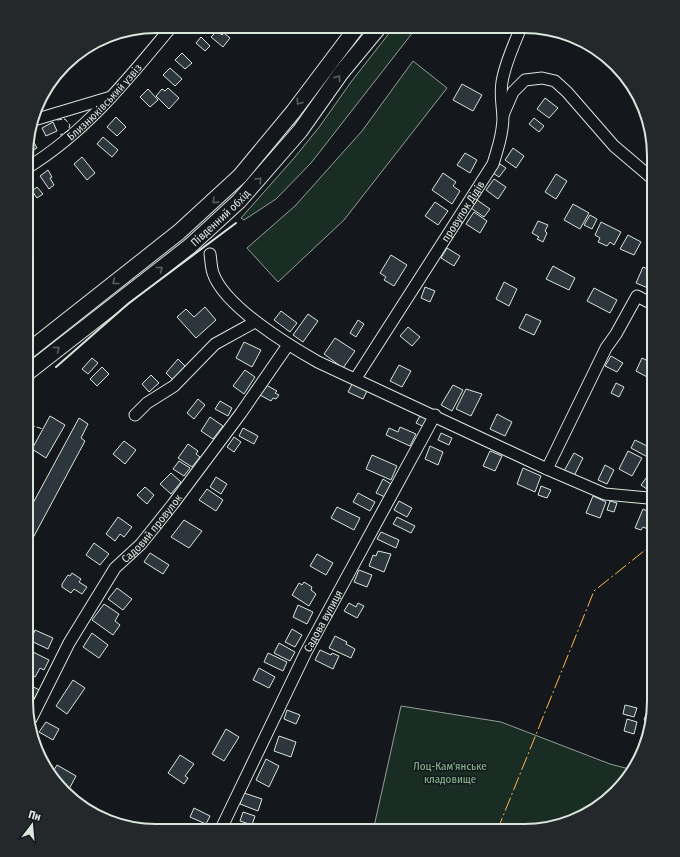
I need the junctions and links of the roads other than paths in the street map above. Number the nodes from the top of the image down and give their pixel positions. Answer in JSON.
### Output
{"nodes":[{"id":1,"x":166,"y":33,"type":"edge"},
{"id":2,"x":352,"y":33,"type":"edge"},
{"id":3,"x":374,"y":33,"type":"edge"},
{"id":4,"x":519,"y":33,"type":"edge"},
{"id":5,"x":112,"y":97,"type":"junction"},
{"id":6,"x":503,"y":116,"type":"junction"},
{"id":7,"x":39,"y":119,"type":"edge"},
{"id":8,"x":33,"y":164,"type":"edge"},
{"id":9,"x":647,"y":174,"type":"edge"},
{"id":10,"x":210,"y":254,"type":"dead end"},
{"id":11,"x":647,"y":301,"type":"edge"},
{"id":12,"x":255,"y":322,"type":"junction"},
{"id":13,"x":288,"y":345,"type":"junction"},
{"id":14,"x":33,"y":347,"type":"edge"},
{"id":15,"x":33,"y":368,"type":"edge"},
{"id":16,"x":356,"y":378,"type":"junction"},
{"id":17,"x":135,"y":415,"type":"dead end"},
{"id":18,"x":435,"y":415,"type":"junction"},
{"id":19,"x":547,"y":469,"type":"junction"},
{"id":20,"x":647,"y":498,"type":"edge"},
{"id":21,"x":34,"y":713,"type":"edge"},
{"id":22,"x":223,"y":824,"type":"edge"}],
"edges":[{"from":1,"to":5,"type":"street","name":"Близнюківський узвіз"},
{"from":2,"to":14,"type":"main road","name":"Південний обхід","one_way":true},
{"from":15,"to":3,"type":"main road","name":"Південний обхід","one_way":true},
{"from":4,"to":6,"type":"street","name":"провулок Дідів"},
{"from":5,"to":7,"type":"street"},
{"from":5,"to":8,"type":"street","name":"Близнюківський узвіз"},
{"from":6,"to":9,"type":"street"},
{"from":6,"to":16,"type":"street","name":"провулок Дідів"},
{"from":10,"to":12,"type":"street"},
{"from":11,"to":19,"type":"street"},
{"from":12,"to":13,"type":"street"},
{"from":12,"to":17,"type":"street"},
{"from":13,"to":16,"type":"street"},
{"from":13,"to":21,"type":"street","name":"Садовий провулок"},
{"from":16,"to":18,"type":"street"},
{"from":18,"to":19,"type":"street"},
{"from":18,"to":22,"type":"street","name":"Садова вулиця"},
{"from":19,"to":20,"type":"street"}]}
